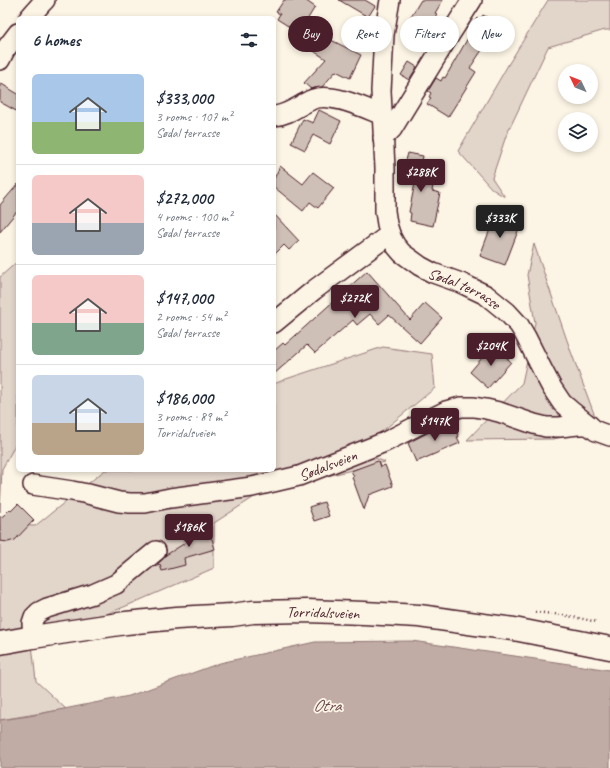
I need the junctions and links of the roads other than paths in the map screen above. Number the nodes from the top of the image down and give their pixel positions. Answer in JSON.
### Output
{"nodes":[{"id":1,"x":45,"y":0,"type":"edge"},
{"id":2,"x":390,"y":0,"type":"edge"},
{"id":3,"x":472,"y":0,"type":"edge"},
{"id":4,"x":31,"y":16,"type":"edge"},
{"id":5,"x":16,"y":36,"type":"edge"},
{"id":6,"x":0,"y":60,"type":"edge"},
{"id":7,"x":276,"y":116,"type":"edge"},
{"id":8,"x":382,"y":116,"type":"junction"},
{"id":9,"x":383,"y":138,"type":"junction"},
{"id":10,"x":390,"y":234,"type":"junction"},
{"id":11,"x":276,"y":321,"type":"edge"},
{"id":12,"x":589,"y":425,"type":"junction"},
{"id":13,"x":610,"y":436,"type":"edge"},
{"id":14,"x":33,"y":485,"type":"dead end"},
{"id":15,"x":156,"y":551,"type":"dead end"},
{"id":16,"x":33,"y":637,"type":"junction"},
{"id":17,"x":0,"y":643,"type":"edge"},
{"id":18,"x":610,"y":648,"type":"edge"}],
"edges":[{"from":1,"to":4,"type":"street"},
{"from":2,"to":8,"type":"street","name":"Sødal terrasse"},
{"from":3,"to":9,"type":"street"},
{"from":5,"to":6,"type":"street"},
{"from":7,"to":8,"type":"street"},
{"from":8,"to":9,"type":"street","name":"Sødal terrasse"},
{"from":9,"to":10,"type":"street","name":"Sødal terrasse"},
{"from":10,"to":11,"type":"street"},
{"from":10,"to":12,"type":"street","name":"Sødal terrasse"},
{"from":12,"to":13,"type":"street"},
{"from":12,"to":14,"type":"street","name":"Sødalsveien"},
{"from":15,"to":16,"type":"street"},
{"from":16,"to":17,"type":"main road","name":"Torridalsveien"},
{"from":16,"to":18,"type":"main road","name":"Torridalsveien"}]}
